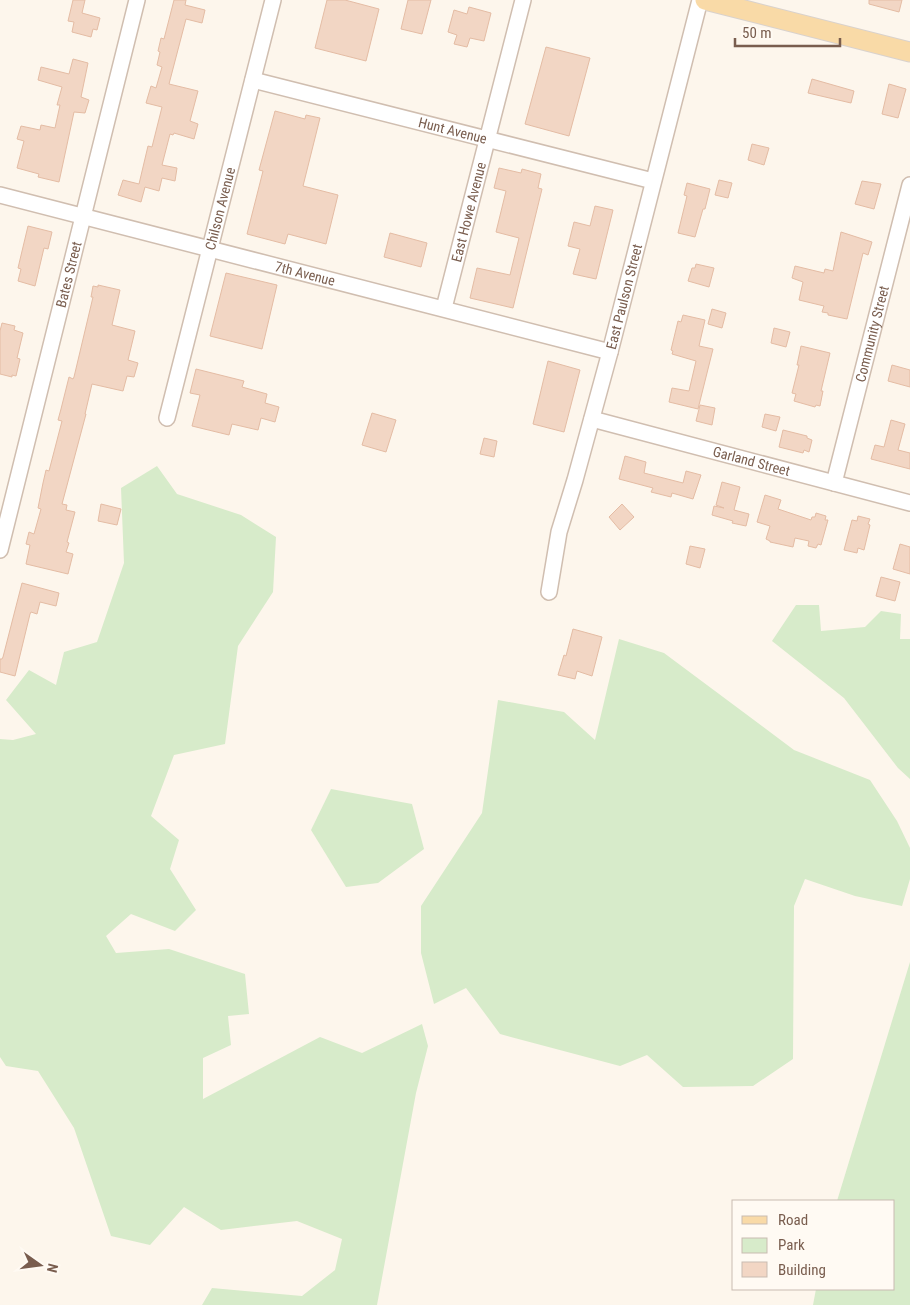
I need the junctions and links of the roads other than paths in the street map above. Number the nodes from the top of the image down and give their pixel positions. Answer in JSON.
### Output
{"nodes":[{"id":1,"x":137,"y":0,"type":"edge"},
{"id":2,"x":273,"y":0,"type":"edge"},
{"id":3,"x":523,"y":0,"type":"edge"},
{"id":4,"x":700,"y":0,"type":"edge"},
{"id":5,"x":705,"y":0,"type":"edge"},
{"id":6,"x":738,"y":4,"type":"edge"},
{"id":7,"x":910,"y":52,"type":"edge"},
{"id":8,"x":253,"y":80,"type":"junction"},
{"id":9,"x":486,"y":138,"type":"junction"},
{"id":10,"x":653,"y":181,"type":"junction"},
{"id":11,"x":910,"y":185,"type":"edge"},
{"id":12,"x":0,"y":195,"type":"edge"},
{"id":13,"x":83,"y":216,"type":"junction"},
{"id":14,"x":209,"y":249,"type":"junction"},
{"id":15,"x":444,"y":308,"type":"junction"},
{"id":16,"x":610,"y":352,"type":"junction"},
{"id":17,"x":167,"y":418,"type":"dead end"},
{"id":18,"x":592,"y":419,"type":"junction"},
{"id":19,"x":834,"y":483,"type":"junction"},
{"id":20,"x":910,"y":503,"type":"edge"},
{"id":21,"x":0,"y":550,"type":"edge"},
{"id":22,"x":548,"y":592,"type":"dead end"}],
"edges":[{"from":1,"to":13,"type":"street","name":"Bates Street"},
{"from":2,"to":8,"type":"street","name":"Chilson Avenue"},
{"from":3,"to":9,"type":"street","name":"East Howe Avenue"},
{"from":4,"to":10,"type":"street","name":"East Paulson Street"},
{"from":5,"to":6,"type":"main road"},
{"from":6,"to":7,"type":"main road"},
{"from":8,"to":9,"type":"street","name":"Hunt Avenue"},
{"from":8,"to":14,"type":"street","name":"Chilson Avenue"},
{"from":9,"to":10,"type":"street","name":"Hunt Avenue"},
{"from":9,"to":15,"type":"street","name":"East Howe Avenue"},
{"from":10,"to":16,"type":"street","name":"East Paulson Street"},
{"from":11,"to":19,"type":"street","name":"Community Street"},
{"from":12,"to":13,"type":"street","name":"7th Avenue"},
{"from":13,"to":14,"type":"street","name":"7th Avenue"},
{"from":13,"to":21,"type":"street","name":"Bates Street"},
{"from":14,"to":15,"type":"street","name":"7th Avenue"},
{"from":14,"to":17,"type":"street","name":"Chilson Avenue"},
{"from":15,"to":16,"type":"street","name":"7th Avenue"},
{"from":16,"to":18,"type":"street","name":"East Paulson Street"},
{"from":18,"to":19,"type":"street","name":"Garland Street"},
{"from":18,"to":22,"type":"street","name":"East Paulson Street"},
{"from":19,"to":20,"type":"street","name":"Garland Street"}]}
